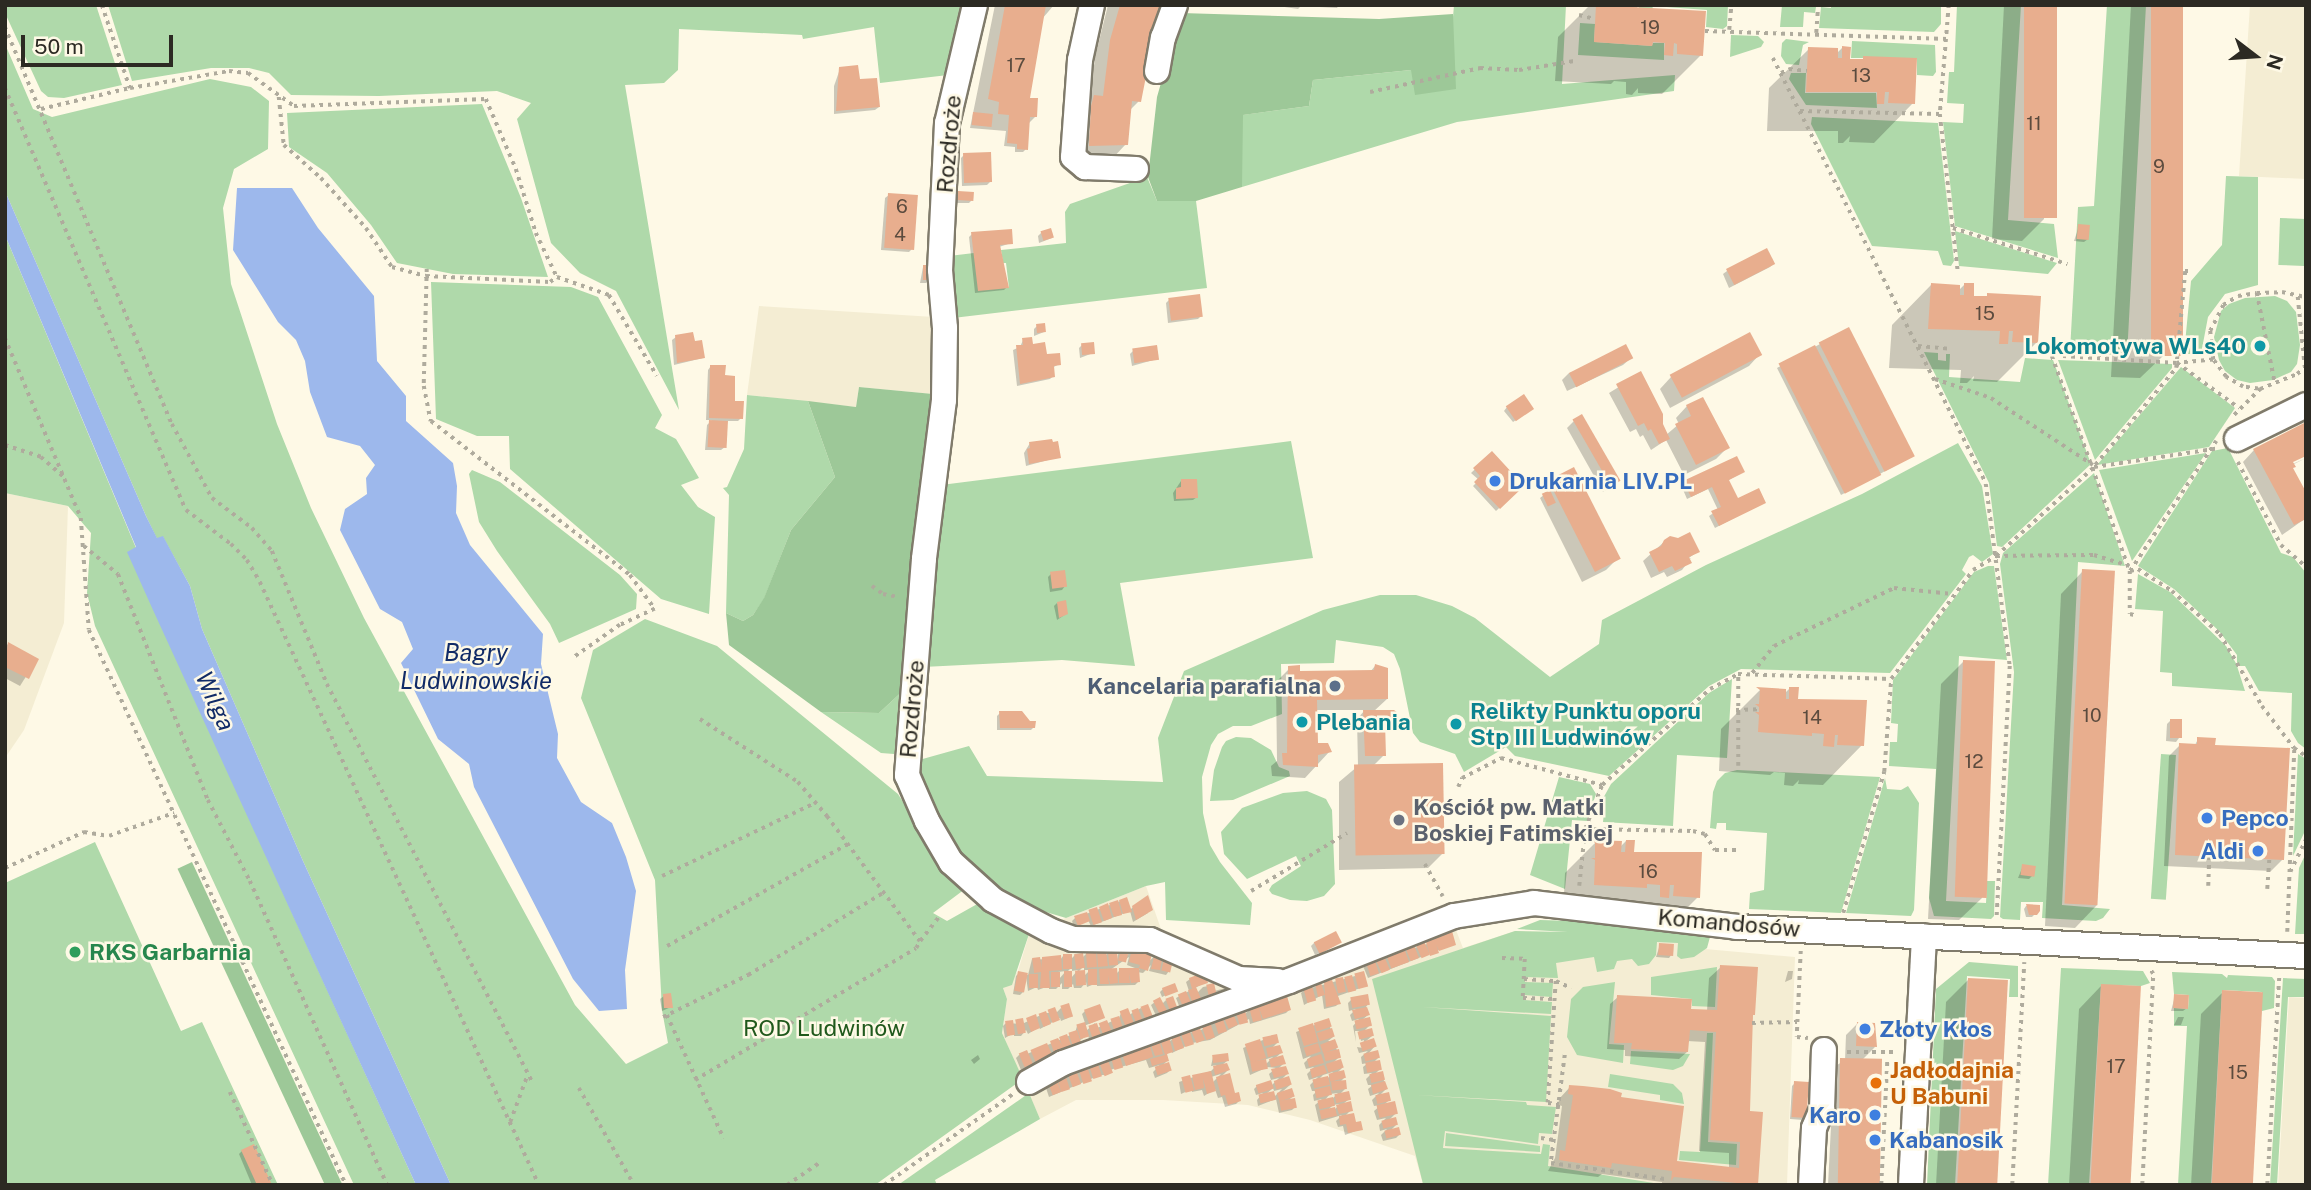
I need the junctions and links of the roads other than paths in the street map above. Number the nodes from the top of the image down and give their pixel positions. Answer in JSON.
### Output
{"nodes":[{"id":1,"x":975,"y":5,"type":"edge"},
{"id":2,"x":1092,"y":5,"type":"edge"},
{"id":3,"x":1175,"y":5,"type":"edge"},
{"id":4,"x":1157,"y":71,"type":"dead end"},
{"id":5,"x":1136,"y":169,"type":"dead end"},
{"id":6,"x":2306,"y":405,"type":"edge"},
{"id":7,"x":2232,"y":441,"type":"road end"},
{"id":8,"x":1534,"y":903,"type":"joint"},
{"id":9,"x":1924,"y":936,"type":"junction"},
{"id":10,"x":2306,"y":956,"type":"edge"},
{"id":11,"x":1289,"y":981,"type":"junction"},
{"id":12,"x":1828,"y":1046,"type":"road end"},
{"id":13,"x":1028,"y":1082,"type":"road end"},
{"id":14,"x":1811,"y":1185,"type":"edge"},
{"id":15,"x":1911,"y":1185,"type":"edge"}],
"edges":[{"from":1,"to":11,"type":"street","name":"Rozdroże"},
{"from":2,"to":5,"type":"street"},
{"from":3,"to":4,"type":"street"},
{"from":6,"to":7,"type":"street"},
{"from":8,"to":9,"type":"street","name":"Komandosów"},
{"from":8,"to":11,"type":"street","name":"Rozdroże"},
{"from":9,"to":10,"type":"street","name":"Komandosów"},
{"from":9,"to":15,"type":"street"},
{"from":11,"to":13,"type":"street"},
{"from":12,"to":14,"type":"street"}]}
